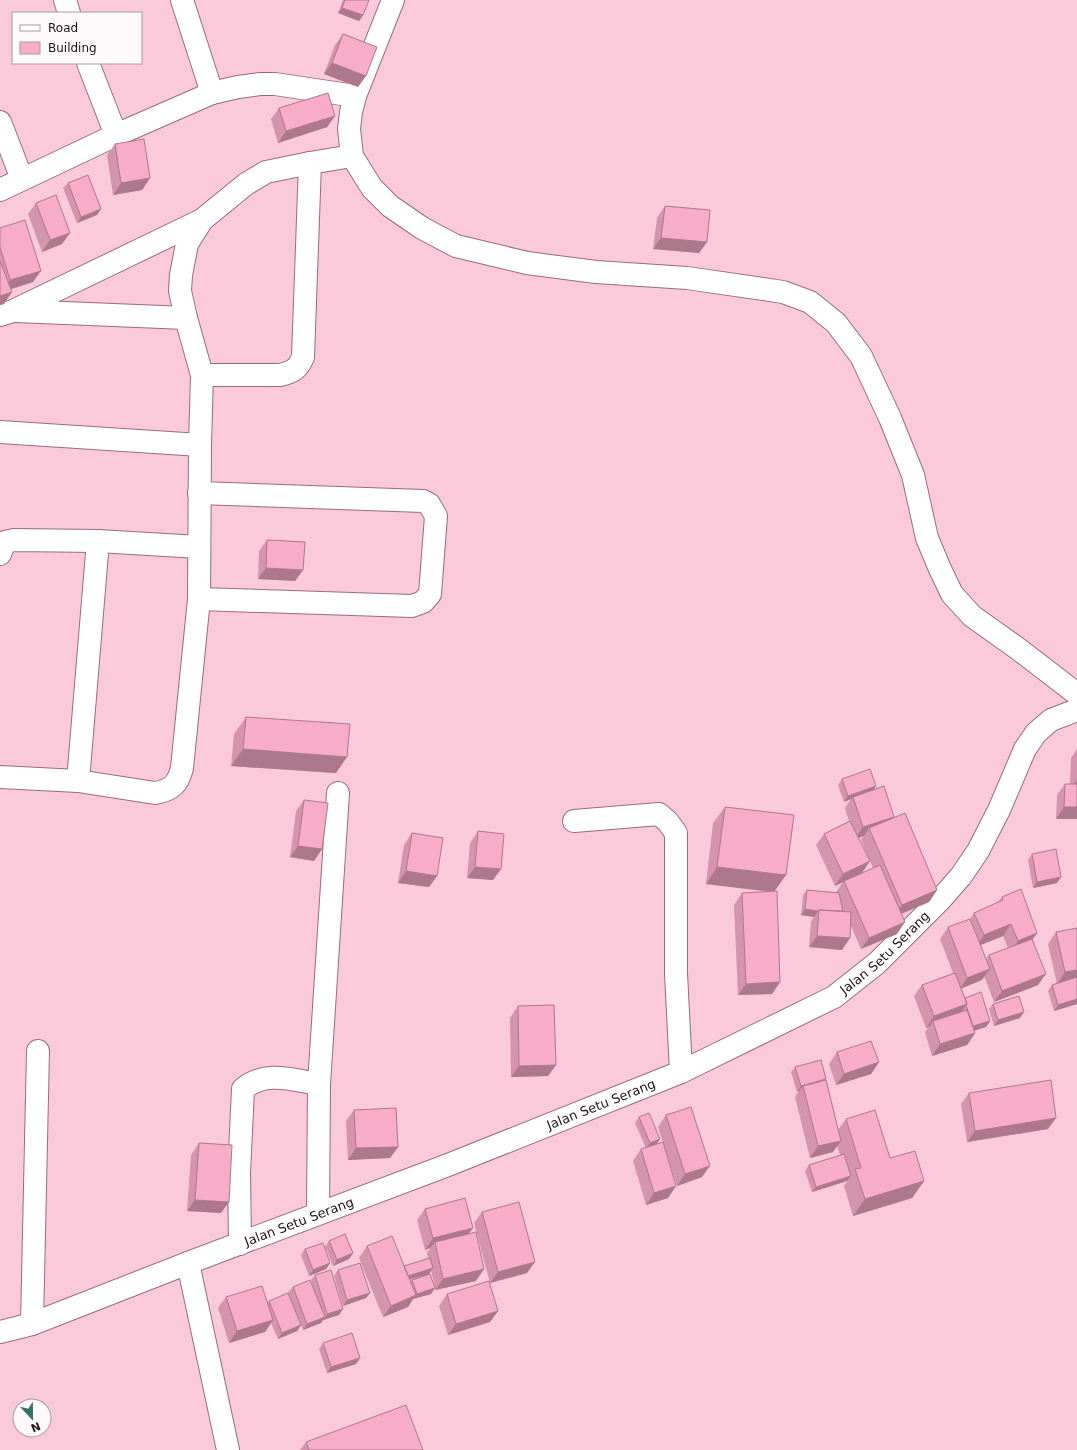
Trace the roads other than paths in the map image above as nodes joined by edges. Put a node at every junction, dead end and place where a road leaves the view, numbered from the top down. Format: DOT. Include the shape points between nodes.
graph roads {
  1 [pos="65,0"];
  2 [pos="182,0"];
  3 [pos="393,0"];
  4 [pos="70,12"];
  5 [pos="88,64"];
  6 [pos="212,93"];
  7 [pos="355,96"];
  8 [pos="0,122"];
  9 [pos="116,135"];
  10 [pos="352,156"];
  11 [pos="310,163"];
  12 [pos="22,179"];
  13 [pos="0,190"];
  14 [pos="202,220"];
  15 [pos="7,313"];
  16 [pos="186,318"];
  17 [pos="202,375"];
  18 [pos="0,432"];
  19 [pos="200,445"];
  20 [pos="199,493"];
  21 [pos="98,542"];
  22 [pos="199,547"];
  23 [pos="0,554"];
  24 [pos="199,599"];
  25 [pos="1077,694"];
  26 [pos="1077,710"];
  27 [pos="0,777"];
  28 [pos="78,781"];
  29 [pos="338,793"];
  30 [pos="574,821"];
  31 [pos="38,1051"];
  32 [pos="681,1072"];
  33 [pos="319,1084"];
  34 [pos="318,1214"];
  35 [pos="240,1244"];
  36 [pos="188,1263"];
  37 [pos="32,1324"];
  38 [pos="0,1332"];
  39 [pos="228,1450"];
  1 -- 4 [label="street"];
  2 -- 6 [label="street"];
  3 -- 7 [label="street"];
  5 -- 9 [label="street"];
  6 -- 7 [label="street" via="238,87 276,84"];
  6 -- 9 [label="street"];
  7 -- 10 [label="street" via="350,112 349,129"];
  8 -- 12 [label="street"];
  9 -- 12 [label="street"];
  10 -- 11 [label="street"];
  10 -- 25 [label="street" via="372,188 390,206 422,228 456,246 527,263 596,272 687,278 783,292 810,302 836,323 861,356 914,475 927,538 952,594 972,616"];
  11 -- 14 [label="street" via="266,172 246,184"];
  11 -- 17 [label="street" via="303,357 298,367 280,375"];
  12 -- 13 [label="street"];
  14 -- 15 [label="street"];
  14 -- 16 [label="street" via="187,244 180,275 180,291"];
  15 -- 16 [label="street"];
  16 -- 17 [label="street"];
  17 -- 19 [label="street"];
  18 -- 19 [label="street"];
  19 -- 20 [label="street"];
  20 -- 22 [label="street"];
  20 -- 24 [label="street" via="423,501 429,504 436,516 430,594 423,602 412,606"];
  21 -- 22 [label="street"];
  21 -- 23 [label="street" via="14,540 5,542"];
  21 -- 28 [label="street"];
  22 -- 24 [label="street"];
  24 -- 28 [label="street" via="179,780 173,786 155,793"];
  26 -- 32 [label="street, Jalan Setu Serang" via="1051,720 1036,733 1025,749 999,810 962,876 878,963 834,997"];
  27 -- 28 [label="street"];
  29 -- 33 [label="street"];
  30 -- 32 [label="street" via="659,814 676,833 676,973"];
  31 -- 37 [label="street"];
  32 -- 34 [label="street, Jalan Setu Serang"];
  33 -- 34 [label="street"];
  33 -- 35 [label="street" via="267,1078 252,1082 243,1089 239,1173"];
  34 -- 35 [label="street, Jalan Setu Serang"];
  35 -- 36 [label="street, Jalan Setu Serang"];
  36 -- 37 [label="street, Jalan Setu Serang"];
  36 -- 39 [label="street"];
  37 -- 38 [label="street, Jalan Setu Serang"];
}
